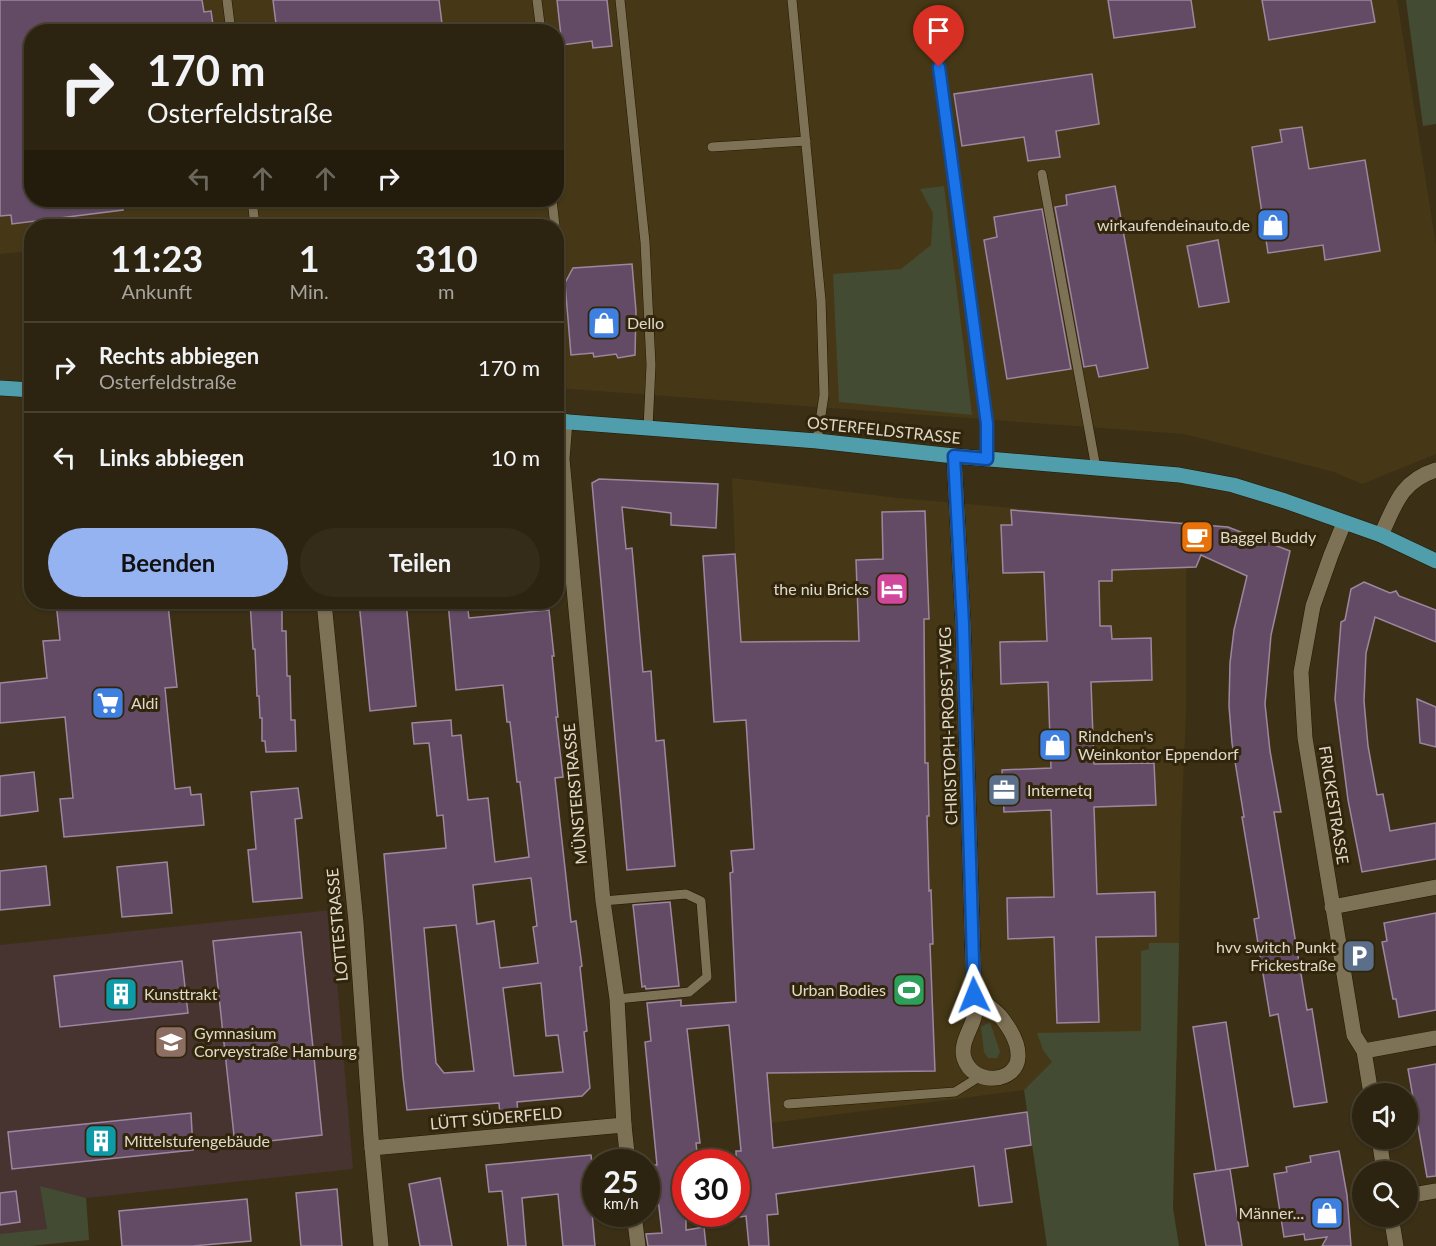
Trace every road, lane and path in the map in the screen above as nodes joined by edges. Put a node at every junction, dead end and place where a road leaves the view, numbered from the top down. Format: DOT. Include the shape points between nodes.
graph roads {
  1 [pos="227,0"];
  2 [pos="537,0"];
  3 [pos="620,0"];
  4 [pos="792,0"];
  5 [pos="230,24"];
  6 [pos="540,24"];
  7 [pos="939,67"];
  8 [pos="806,141"];
  9 [pos="712,147"];
  10 [pos="1042,174"];
  11 [pos="0,388"];
  12 [pos="24,390"];
  13 [pos="564,421"];
  14 [pos="648,428"];
  15 [pos="818,441"];
  16 [pos="954,456"];
  17 [pos="987,459"];
  18 [pos="1096,468"];
  19 [pos="1436,470"];
  20 [pos="564,481"];
  21 [pos="1344,523"];
  22 [pos="1381,535"];
  23 [pos="1436,561"];
  24 [pos="325,609"];
  25 [pos="1436,887"];
  26 [pos="603,901"];
  27 [pos="1332,907"];
  28 [pos="974,995"];
  29 [pos="617,999"];
  30 [pos="1436,1038"];
  31 [pos="1364,1051"];
  32 [pos="979,1077"];
  33 [pos="1369,1083"];
  34 [pos="788,1104"];
  35 [pos="624,1125"];
  36 [pos="372,1148"];
  37 [pos="627,1149"];
  38 [pos="1436,1191"];
  39 [pos="1418,1194"];
  40 [pos="636,1227"];
  41 [pos="1393,1227"];
  42 [pos="381,1246"];
  43 [pos="638,1246"];
  44 [pos="1396,1246"];
  1 -- 5 [label="lane"];
  2 -- 6 [label="lane"];
  3 -- 14 [label="lane" via="645,242 651,364"];
  4 -- 8 [label="lane"];
  7 -- 17 [label="lane" via="987,424"];
  8 -- 9 [label="lane"];
  8 -- 15 [label="lane" via="821,300 824,395"];
  10 -- 18 [label="lane"];
  11 -- 12 [label="main road"];
  13 -- 14 [label="main road, OSTERFELDSTRASSE"];
  14 -- 15 [label="main road, OSTERFELDSTRASSE"];
  15 -- 16 [label="main road, OSTERFELDSTRASSE"];
  16 -- 17 [label="main road, OSTERFELDSTRASSE"];
  16 -- 28 [label="street, CHRISTOPH-PROBST-WEG"];
  17 -- 18 [label="main road, OSTERFELDSTRASSE"];
  18 -- 21 [label="main road, OSTERFELDSTRASSE" via="1179,475 1233,485"];
  19 -- 22 [label="street" via="1409,484"];
  20 -- 26 [label="street, MÜNSTERSTRASSE"];
  21 -- 22 [label="main road, OSTERFELDSTRASSE"];
  21 -- 27 [label="street, FRICKESTRASSE" via="1313,606 1301,672 1305,738"];
  22 -- 23 [label="main road, OSTERFELDSTRASSE"];
  24 -- 36 [label="street, LOTTESTRASSE" via="356,922"];
  25 -- 27 [label="street"];
  26 -- 29 [label="street, MÜNSTERSTRASSE"];
  26 -- 29 [label="lane" via="686,894 701,901 707,977 688,992"];
  27 -- 31 [label="street, FRICKESTRASSE" via="1354,1035"];
  28 -- 32 [label="street, CHRISTOPH-PROBST-WEG" via="975,1016 963,1056"];
  28 -- 32 [label="street" via="998,1014 1013,1035 1019,1060 1006,1075 994,1079"];
  29 -- 35 [label="street, MÜNSTERSTRASSE"];
  30 -- 31 [label="street"];
  31 -- 33 [label="street, FRICKESTRASSE"];
  32 -- 34 [label="lane" via="955,1092"];
  35 -- 36 [label="street, LÜTT SÜDERFELD"];
  35 -- 37 [label="street, MÜNSTERSTRASSE"];
  36 -- 42 [label="street, LOTTESTRASSE"];
  38 -- 39 [label="street"];
  40 -- 43 [label="street"];
  41 -- 44 [label="street"];
}
